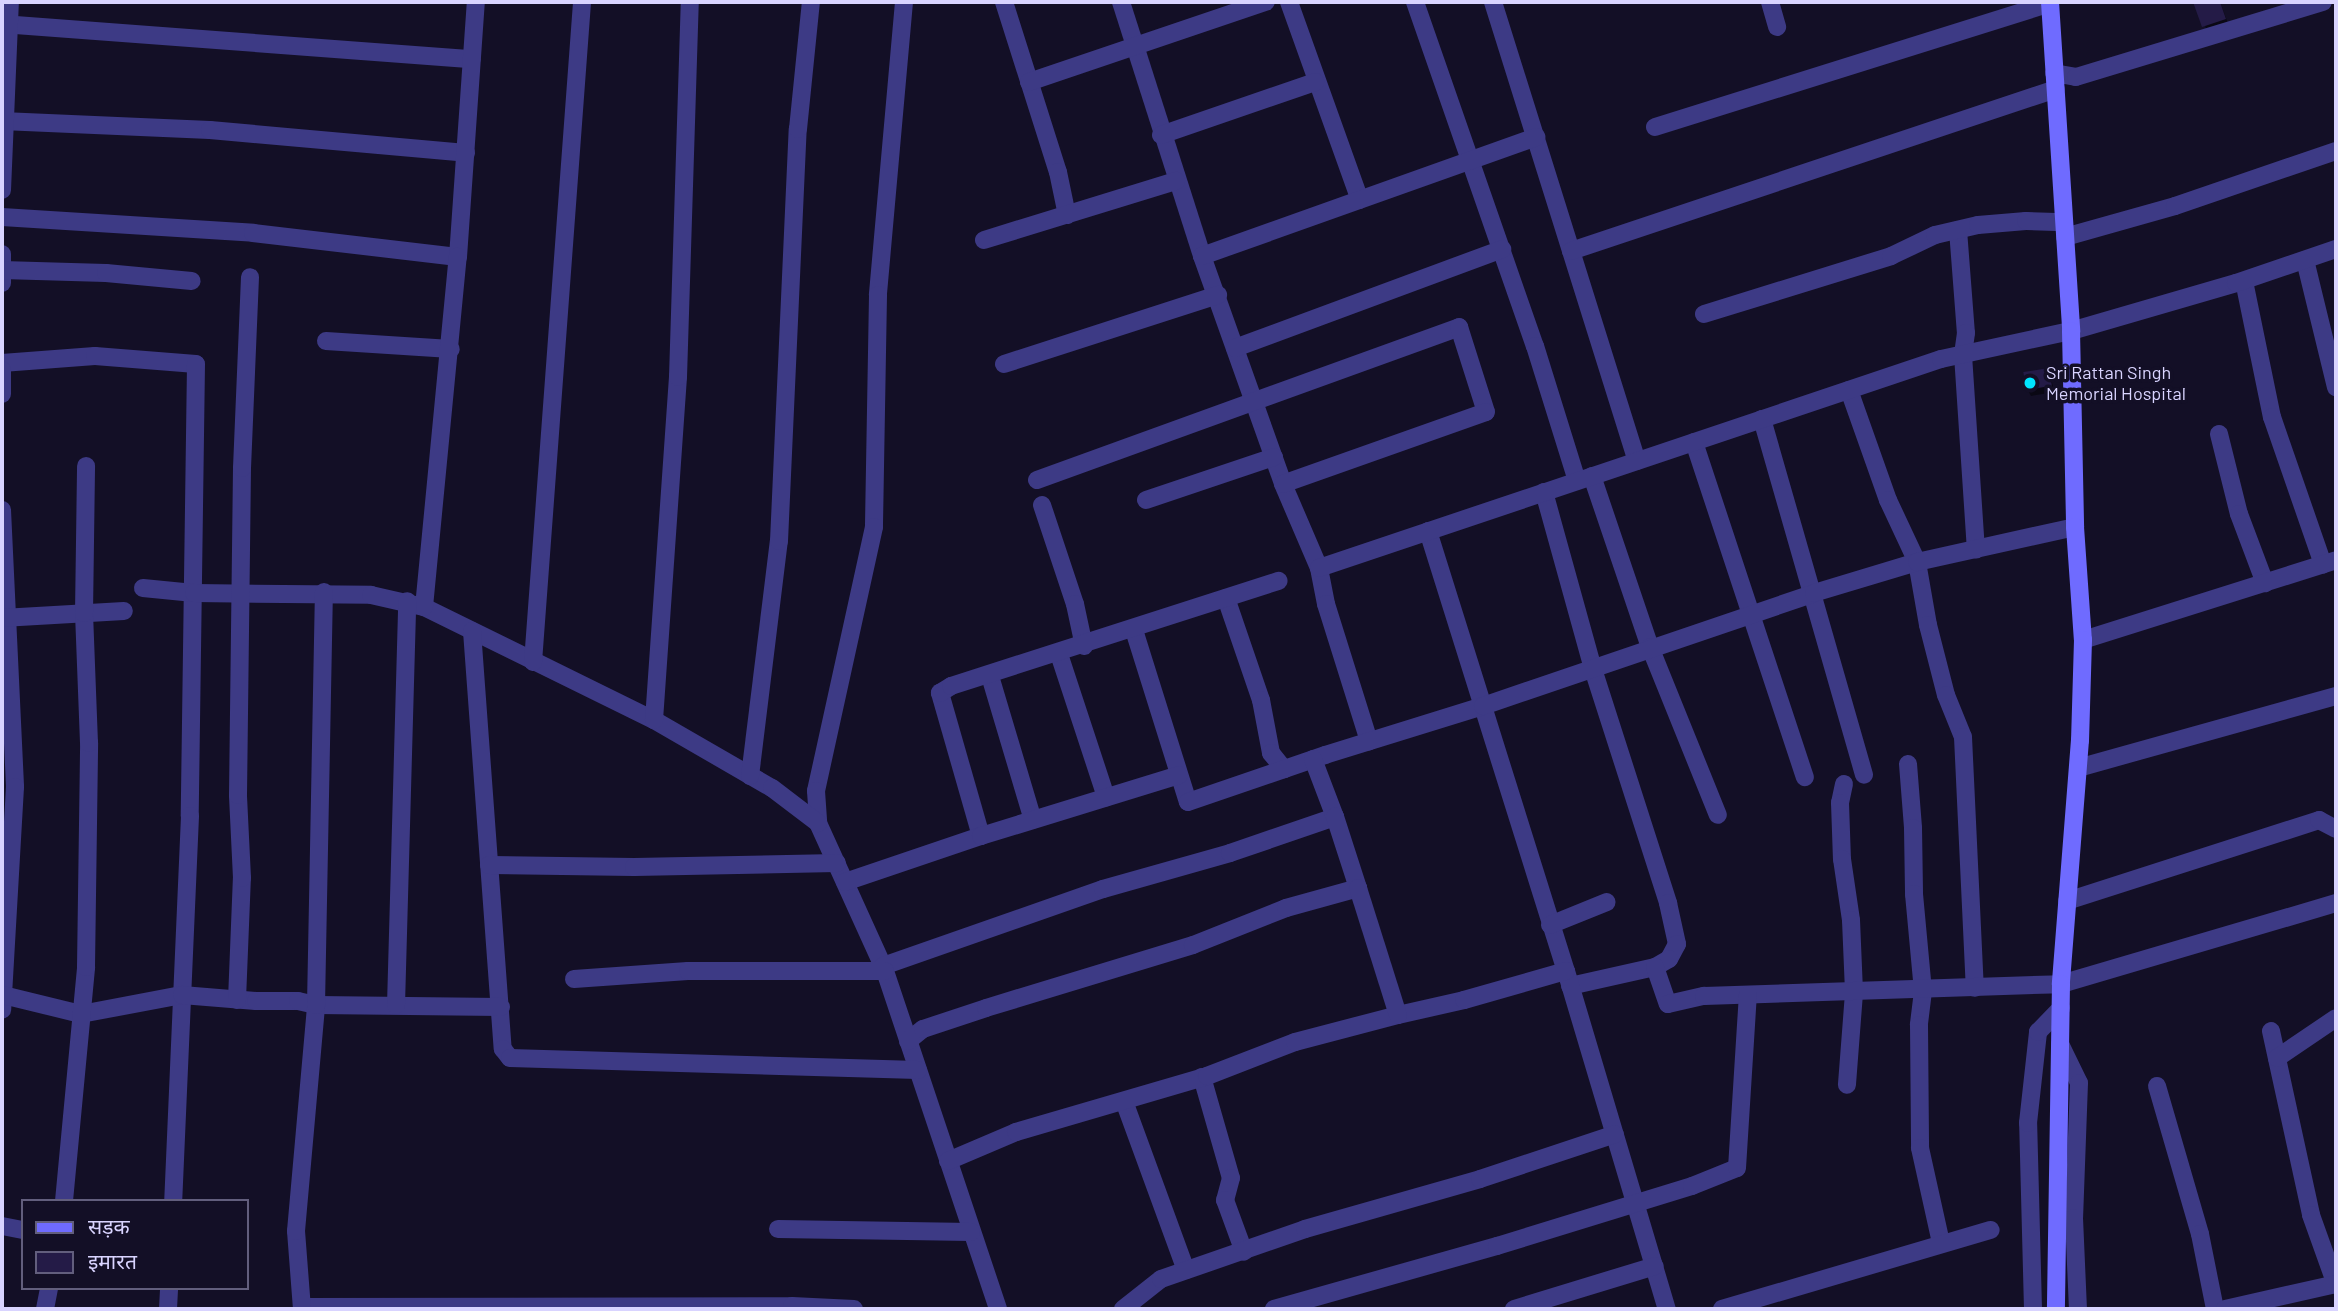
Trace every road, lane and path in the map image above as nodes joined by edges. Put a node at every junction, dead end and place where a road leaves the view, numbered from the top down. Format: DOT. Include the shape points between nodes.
graph roads {
  1 [pos="10,2"];
  2 [pos="476,2"];
  3 [pos="582,2"];
  4 [pos="690,2"];
  5 [pos="811,2"];
  6 [pos="904,2"];
  7 [pos="1004,2"];
  8 [pos="1121,2"];
  9 [pos="1266,2"];
  10 [pos="1289,2"];
  11 [pos="1415,2"];
  12 [pos="1493,2"];
  13 [pos="1770,2"];
  14 [pos="2050,2"];
  15 [pos="2323,2"];
  16 [pos="6,24"];
  17 [pos="1777,27"];
  18 [pos="1134,45"];
  19 [pos="472,59"];
  20 [pos="2055,81"];
  21 [pos="1029,82"];
  22 [pos="1315,82"];
  23 [pos="3,121"];
  24 [pos="1655,127"];
  25 [pos="1161,135"];
  26 [pos="1535,137"];
  27 [pos="2336,151"];
  28 [pos="466,153"];
  29 [pos="1472,160"];
  30 [pos="1176,181"];
  31 [pos="2,190"];
  32 [pos="1360,200"];
  33 [pos="1068,215"];
  34 [pos="2,217"];
  35 [pos="1958,230"];
  36 [pos="2064,230"];
  37 [pos="984,240"];
  38 [pos="1502,249"];
  39 [pos="2336,250"];
  40 [pos="1571,251"];
  41 [pos="2,254"];
  42 [pos="1202,256"];
  43 [pos="458,257"];
  44 [pos="2305,260"];
  45 [pos="2,270"];
  46 [pos="250,277"];
  47 [pos="192,281"];
  48 [pos="2244,281"];
  49 [pos="2,283"];
  50 [pos="1218,295"];
  51 [pos="1704,314"];
  52 [pos="2071,331"];
  53 [pos="326,341"];
  54 [pos="1235,348"];
  55 [pos="451,349"];
  56 [pos="1963,355"];
  57 [pos="2,363"];
  58 [pos="1004,364"];
  59 [pos="2,370"];
  60 [pos="2336,387"];
  61 [pos="1849,390"];
  62 [pos="2,394"];
  63 [pos="1252,400"];
  64 [pos="1762,419"];
  65 [pos="2219,434"];
  66 [pos="1694,442"];
  67 [pos="1274,457"];
  68 [pos="1637,461"];
  69 [pos="86,466"];
  70 [pos="1584,479"];
  71 [pos="1037,480"];
  72 [pos="1283,484"];
  73 [pos="1544,492"];
  74 [pos="1146,499"];
  75 [pos="1042,505"];
  76 [pos="2,510"];
  77 [pos="2075,527"];
  78 [pos="1428,531"];
  79 [pos="1976,550"];
  80 [pos="1917,562"];
  81 [pos="2330,562"];
  82 [pos="1319,568"];
  83 [pos="1279,581"];
  84 [pos="2264,583"];
  85 [pos="143,588"];
  86 [pos="324,592"];
  87 [pos="194,593"];
  88 [pos="242,593"];
  89 [pos="1814,593"];
  90 [pos="1226,598"];
  91 [pos="415,604"];
  92 [pos="124,611"];
  93 [pos="84,613"];
  94 [pos="1750,614"];
  95 [pos="3,618"];
  96 [pos="1134,630"];
  97 [pos="472,631"];
  98 [pos="2082,640"];
  99 [pos="1084,646"];
  100 [pos="1650,647"];
  101 [pos="1059,654"];
  102 [pos="533,662"];
  103 [pos="1592,669"];
  104 [pos="990,676"];
  105 [pos="2336,696"];
  106 [pos="1483,706"];
  107 [pos="654,720"];
  108 [pos="1369,741"];
  109 [pos="1313,759"];
  110 [pos="1908,764"];
  111 [pos="2078,768"];
  112 [pos="1283,769"];
  113 [pos="1179,775"];
  114 [pos="1864,775"];
  115 [pos="750,776"];
  116 [pos="1805,778"];
  117 [pos="1844,784"];
  118 [pos="1106,797"];
  119 [pos="1718,815"];
  120 [pos="1335,817"];
  121 [pos="1033,820"];
  122 [pos="818,823"];
  123 [pos="2336,829"];
  124 [pos="981,836"];
  125 [pos="837,863"];
  126 [pos="489,865"];
  127 [pos="845,882"];
  128 [pos="1359,888"];
  129 [pos="2067,901"];
  130 [pos="1607,902"];
  131 [pos="2336,902"];
  132 [pos="1550,925"];
  133 [pos="1655,967"];
  134 [pos="884,968"];
  135 [pos="1568,978"];
  136 [pos="574,979"];
  137 [pos="2061,984"];
  138 [pos="1975,988"];
  139 [pos="1923,991"];
  140 [pos="1854,993"];
  141 [pos="182,995"];
  142 [pos="1748,995"];
  143 [pos="237,1000"];
  144 [pos="2,1003"];
  145 [pos="316,1005"];
  146 [pos="396,1005"];
  147 [pos="501,1007"];
  148 [pos="2061,1008"];
  149 [pos="81,1014"];
  150 [pos="1398,1015"];
  151 [pos="2336,1018"];
  152 [pos="2271,1031"];
  153 [pos="908,1041"];
  154 [pos="2060,1044"];
  155 [pos="2277,1058"];
  156 [pos="918,1070"];
  157 [pos="1202,1077"];
  158 [pos="1847,1086"];
  159 [pos="2157,1086"];
  160 [pos="1124,1101"];
  161 [pos="1615,1135"];
  162 [pos="948,1161"];
  163 [pos="64,1199"];
  164 [pos="173,1199"];
  165 [pos="1636,1203"];
  166 [pos="2,1226"];
  167 [pos="778,1229"];
  168 [pos="21,1230"];
  169 [pos="1991,1230"];
  170 [pos="971,1232"];
  171 [pos="1941,1243"];
  172 [pos="1244,1252"];
  173 [pos="1655,1266"];
  174 [pos="1186,1270"];
  175 [pos="2336,1285"];
  176 [pos="49,1290"];
  177 [pos="169,1290"];
  178 [pos="302,1308"];
  179 [pos="549,1308"];
  180 [pos="792,1308"];
  181 [pos="46,1309"];
  182 [pos="168,1309"];
  183 [pos="854,1309"];
  184 [pos="998,1309"];
  185 [pos="1123,1309"];
  186 [pos="1275,1309"];
  187 [pos="1514,1309"];
  188 [pos="1667,1309"];
  189 [pos="1722,1309"];
  190 [pos="2033,1309"];
  191 [pos="2056,1309"];
  192 [pos="2078,1309"];
  193 [pos="2216,1309"];
  194 [pos="2225,1309"];
  1 -- 16 [label="street"];
  2 -- 19 [label="street"];
  3 -- 102 [label="street"];
  4 -- 107 [label="street" via="678,377"];
  5 -- 115 [label="street" via="797,142 779,541"];
  6 -- 122 [label="street" via="878,295 874,527 816,791"];
  7 -- 21 [label="street"];
  8 -- 18 [label="street"];
  9 -- 18 [label="street"];
  10 -- 22 [label="street"];
  11 -- 29 [label="street"];
  12 -- 26 [label="street"];
  13 -- 17 [label="street"];
  14 -- 20 [label="main road"];
  14 -- 24 [label="street"];
  15 -- 20 [label="street"];
  16 -- 19 [label="street"];
  16 -- 23 [label="street"];
  18 -- 21 [label="street"];
  18 -- 25 [label="street"];
  19 -- 28 [label="street"];
  20 -- 36 [label="main road"];
  20 -- 40 [label="street"];
  21 -- 33 [label="street"];
  22 -- 25 [label="street"];
  22 -- 32 [label="street"];
  23 -- 28 [label="street" via="210,130"];
  23 -- 31 [label="street"];
  25 -- 30 [label="street"];
  26 -- 29 [label="street"];
  26 -- 40 [label="street"];
  27 -- 36 [label="street" via="2175,206"];
  28 -- 43 [label="street"];
  29 -- 32 [label="street"];
  29 -- 38 [label="street"];
  30 -- 33 [label="street"];
  30 -- 42 [label="street"];
  32 -- 42 [label="street"];
  33 -- 37 [label="street"];
  34 -- 43 [label="street" via="253,233"];
  35 -- 36 [label="street" via="2026,221"];
  35 -- 51 [label="street" via="1935,235 1891,256"];
  35 -- 56 [label="street" via="1966,333"];
  36 -- 52 [label="main road"];
  38 -- 54 [label="street"];
  38 -- 70 [label="street"];
  39 -- 44 [label="street"];
  40 -- 68 [label="street"];
  41 -- 45 [label="street"];
  42 -- 50 [label="street"];
  43 -- 55 [label="street"];
  44 -- 48 [label="street"];
  44 -- 60 [label="street"];
  45 -- 47 [label="street" via="106,272"];
  45 -- 49 [label="street"];
  46 -- 88 [label="street"];
  48 -- 52 [label="street"];
  48 -- 81 [label="street" via="2272,418"];
  50 -- 54 [label="street"];
  50 -- 58 [label="street"];
  52 -- 56 [label="street"];
  52 -- 77 [label="main road"];
  53 -- 55 [label="street"];
  54 -- 63 [label="street"];
  55 -- 91 [label="street"];
  56 -- 61 [label="street"];
  56 -- 79 [label="street"];
  57 -- 87 [label="street" via="95,356 196,364"];
  59 -- 62 [label="street"];
  61 -- 64 [label="street"];
  61 -- 80 [label="street" via="1888,500"];
  63 -- 67 [label="street"];
  63 -- 71 [label="street"];
  63 -- 72 [label="street" via="1459,327 1486,412"];
  64 -- 66 [label="street"];
  64 -- 89 [label="street"];
  65 -- 84 [label="street" via="2239,514"];
  66 -- 68 [label="street"];
  66 -- 94 [label="street"];
  67 -- 72 [label="street"];
  67 -- 74 [label="street"];
  68 -- 70 [label="street"];
  69 -- 93 [label="street"];
  70 -- 73 [label="street"];
  70 -- 100 [label="street"];
  72 -- 82 [label="street"];
  73 -- 78 [label="street"];
  73 -- 103 [label="street"];
  75 -- 99 [label="street"];
  76 -- 95 [label="street"];
  77 -- 79 [label="street"];
  77 -- 98 [label="main road"];
  78 -- 82 [label="street"];
  78 -- 106 [label="street"];
  79 -- 80 [label="street"];
  80 -- 89 [label="street"];
  80 -- 138 [label="street" via="1943,683 1963,737"];
  81 -- 84 [label="street"];
  82 -- 108 [label="street"];
  83 -- 90 [label="street"];
  84 -- 98 [label="street"];
  85 -- 87 [label="street"];
  86 -- 88 [label="street"];
  86 -- 91 [label="street"];
  86 -- 145 [label="street"];
  87 -- 88 [label="street"];
  87 -- 141 [label="street"];
  88 -- 143 [label="street" via="238,795 242,878"];
  89 -- 94 [label="street"];
  89 -- 114 [label="street"];
  90 -- 96 [label="street"];
  90 -- 112 [label="street" via="1261,700 1271,753"];
  91 -- 97 [label="street"];
  91 -- 146 [label="street"];
  92 -- 93 [label="street"];
  93 -- 95 [label="street"];
  93 -- 149 [label="street" via="89,798"];
  94 -- 100 [label="street"];
  94 -- 116 [label="street"];
  95 -- 144 [label="street" via="15,787"];
  96 -- 99 [label="street"];
  96 -- 113 [label="street"];
  97 -- 102 [label="street"];
  97 -- 126 [label="street"];
  98 -- 111 [label="main road"];
  99 -- 101 [label="street"];
  100 -- 103 [label="street"];
  100 -- 119 [label="street"];
  101 -- 104 [label="street"];
  101 -- 118 [label="street"];
  102 -- 107 [label="street"];
  103 -- 106 [label="street"];
  103 -- 133 [label="street" via="1668,903 1677,944 1669,959"];
  104 -- 121 [label="street"];
  104 -- 124 [label="street" via="940,693"];
  105 -- 111 [label="street"];
  106 -- 108 [label="street"];
  106 -- 132 [label="street"];
  107 -- 115 [label="street"];
  108 -- 109 [label="street"];
  109 -- 112 [label="street"];
  109 -- 120 [label="street"];
  110 -- 139 [label="street"];
  111 -- 129 [label="main road"];
  112 -- 113 [label="street" via="1188,802"];
  113 -- 118 [label="street"];
  115 -- 122 [label="street"];
  117 -- 140 [label="street" via="1842,859 1851,920"];
  118 -- 121 [label="street"];
  120 -- 128 [label="street"];
  120 -- 134 [label="street" via="1103,889"];
  121 -- 124 [label="street"];
  122 -- 125 [label="street"];
  123 -- 129 [label="street" via="2319,820"];
  124 -- 127 [label="street"];
  125 -- 126 [label="street"];
  125 -- 127 [label="street"];
  126 -- 147 [label="street"];
  127 -- 134 [label="street"];
  128 -- 150 [label="street"];
  128 -- 153 [label="street" via="973,1012 923,1029"];
  129 -- 137 [label="main road"];
  130 -- 132 [label="street"];
  131 -- 137 [label="street"];
  132 -- 135 [label="street"];
  133 -- 135 [label="street"];
  133 -- 142 [label="street" via="1668,1004 1703,996"];
  134 -- 136 [label="street" via="688,971"];
  134 -- 153 [label="street"];
  135 -- 150 [label="street"];
  135 -- 161 [label="street"];
  137 -- 138 [label="street"];
  137 -- 148 [label="main road"];
  138 -- 139 [label="street"];
  139 -- 140 [label="street"];
  139 -- 171 [label="street" via="1920,1148"];
  140 -- 142 [label="street"];
  140 -- 158 [label="street"];
  141 -- 143 [label="street"];
  141 -- 149 [label="street"];
  141 -- 164 [label="street"];
  142 -- 165 [label="street" via="1737,1168"];
  143 -- 145 [label="street"];
  144 -- 149 [label="street"];
  145 -- 146 [label="street"];
  145 -- 178 [label="street" via="296,1231"];
  146 -- 147 [label="street"];
  147 -- 156 [label="street" via="503,1049 510,1058"];
  148 -- 154 [label="main road"];
  148 -- 190 [label="street" via="2038,1032 2028,1123"];
  149 -- 163 [label="street"];
  150 -- 157 [label="street" via="1295,1042"];
  151 -- 155 [label="street"];
  152 -- 155 [label="street"];
  153 -- 156 [label="street"];
  154 -- 191 [label="main road"];
  154 -- 192 [label="street" via="2079,1083 2074,1219"];
  155 -- 175 [label="street" via="2311,1215"];
  156 -- 162 [label="street"];
  157 -- 160 [label="street"];
  157 -- 172 [label="street" via="1231,1178 1225,1200"];
  159 -- 193 [label="street" via="2200,1234"];
  160 -- 162 [label="street" via="1016,1132"];
  160 -- 174 [label="street"];
  161 -- 165 [label="street"];
  161 -- 172 [label="street" via="1480,1180 1305,1229"];
  162 -- 170 [label="street"];
  165 -- 173 [label="street"];
  165 -- 186 [label="street"];
  166 -- 168 [label="street"];
  167 -- 170 [label="street"];
  169 -- 171 [label="street"];
  170 -- 184 [label="street"];
  171 -- 189 [label="street"];
  172 -- 174 [label="street"];
  173 -- 187 [label="street"];
  173 -- 188 [label="street"];
  174 -- 185 [label="street" via="1161,1279"];
  175 -- 194 [label="street"];
  176 -- 181 [label="street"];
  177 -- 182 [label="street"];
  178 -- 179 [label="street"];
  179 -- 180 [label="street"];
  180 -- 183 [label="street"];
}
